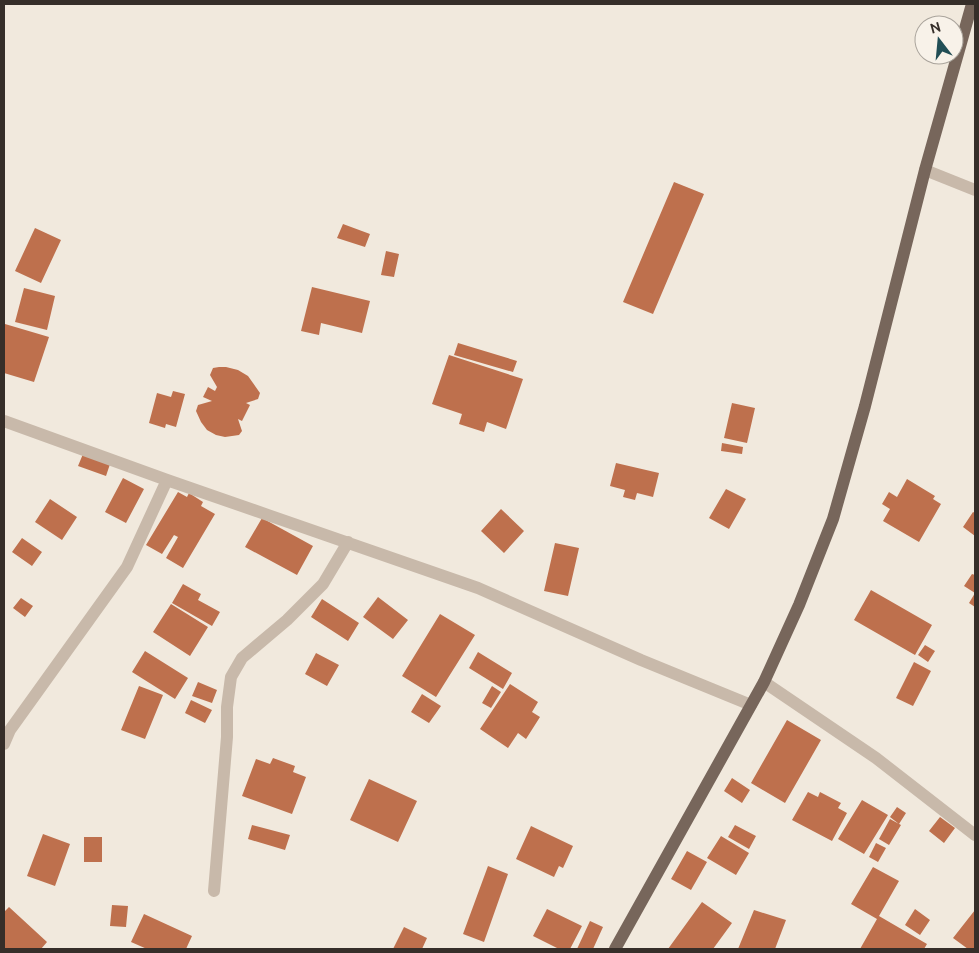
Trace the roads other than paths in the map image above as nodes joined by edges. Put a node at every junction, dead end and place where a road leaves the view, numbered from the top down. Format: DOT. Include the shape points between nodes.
graph roads {
  1 [pos="972,4"];
  2 [pos="925,170"];
  3 [pos="975,190"];
  4 [pos="4,421"];
  5 [pos="167,480"];
  6 [pos="348,542"];
  7 [pos="764,682"];
  8 [pos="751,706"];
  9 [pos="4,744"];
  10 [pos="975,835"];
  11 [pos="214,891"];
  12 [pos="615,949"];
  1 -- 2 [label="main road"];
  2 -- 3 [label="street"];
  2 -- 7 [label="main road" via="833,519"];
  4 -- 5 [label="street"];
  5 -- 6 [label="street"];
  5 -- 9 [label="street" via="128,567 10,730"];
  6 -- 8 [label="street" via="478,588"];
  6 -- 11 [label="street" via="323,584 242,658 231,677"];
  7 -- 8 [label="main road"];
  7 -- 10 [label="street" via="876,758"];
  8 -- 12 [label="main road"];
}
